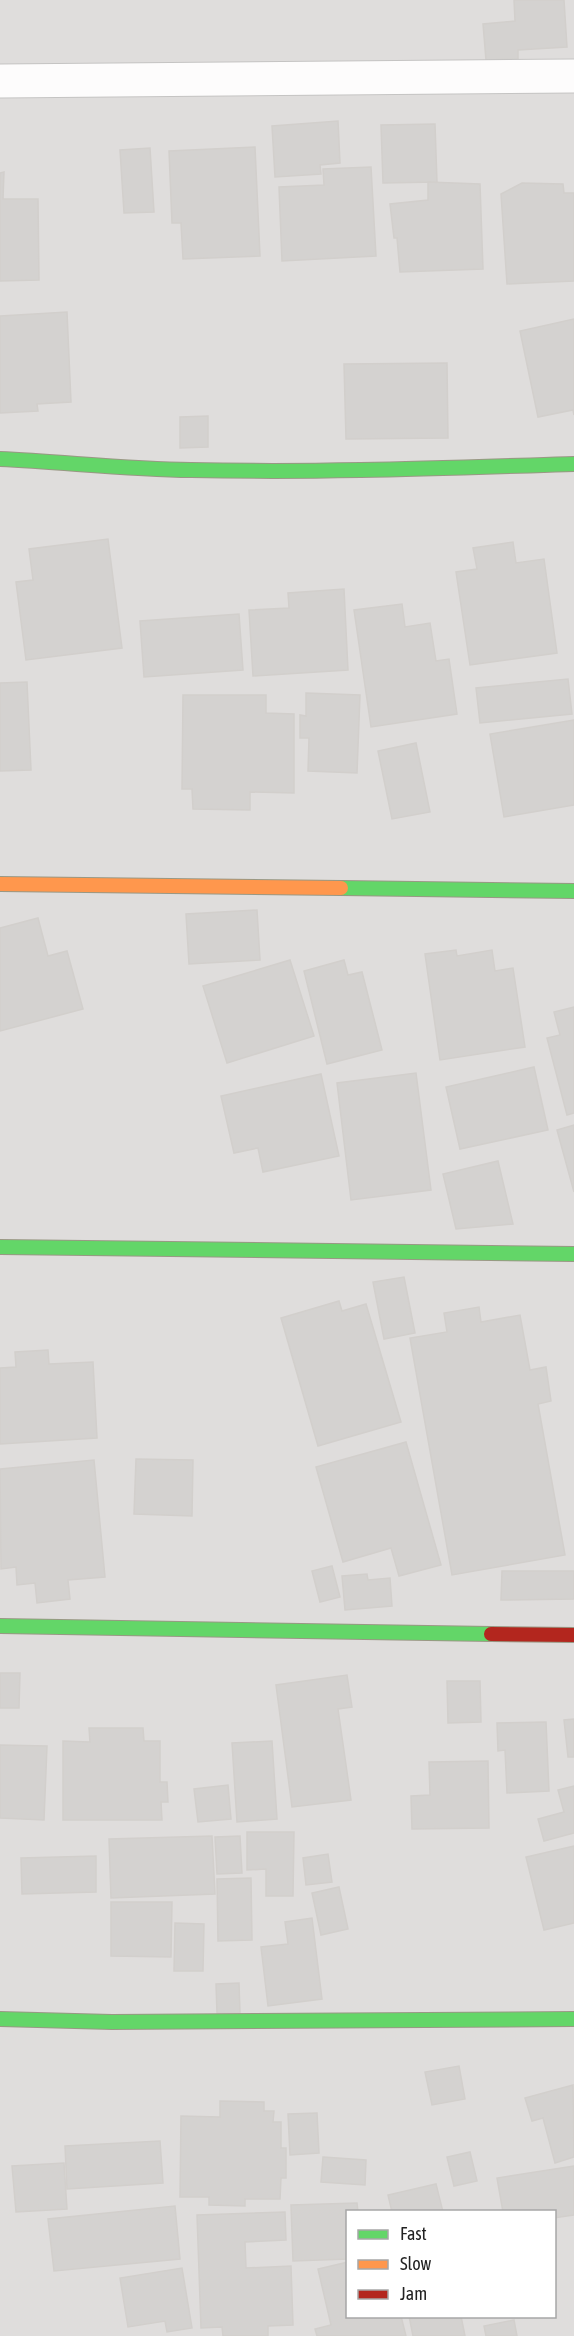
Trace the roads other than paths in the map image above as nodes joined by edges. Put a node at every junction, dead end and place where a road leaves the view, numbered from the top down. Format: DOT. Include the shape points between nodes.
graph roads {
  1 [pos="574,76"];
  2 [pos="0,81"];
  3 [pos="0,459"];
  4 [pos="574,464"];
  5 [pos="0,884"];
  6 [pos="574,891"];
  7 [pos="0,1246"];
  8 [pos="574,1254"];
  9 [pos="0,1626"];
  10 [pos="574,1635"];
  11 [pos="0,2019"];
  12 [pos="574,2019"];
  1 -- 2 [label="street"];
  3 -- 4 [label="street" via="305,472"];
  5 -- 6 [label="street"];
  7 -- 8 [label="street"];
  9 -- 10 [label="street"];
  11 -- 12 [label="street" via="112,2022"];
}
